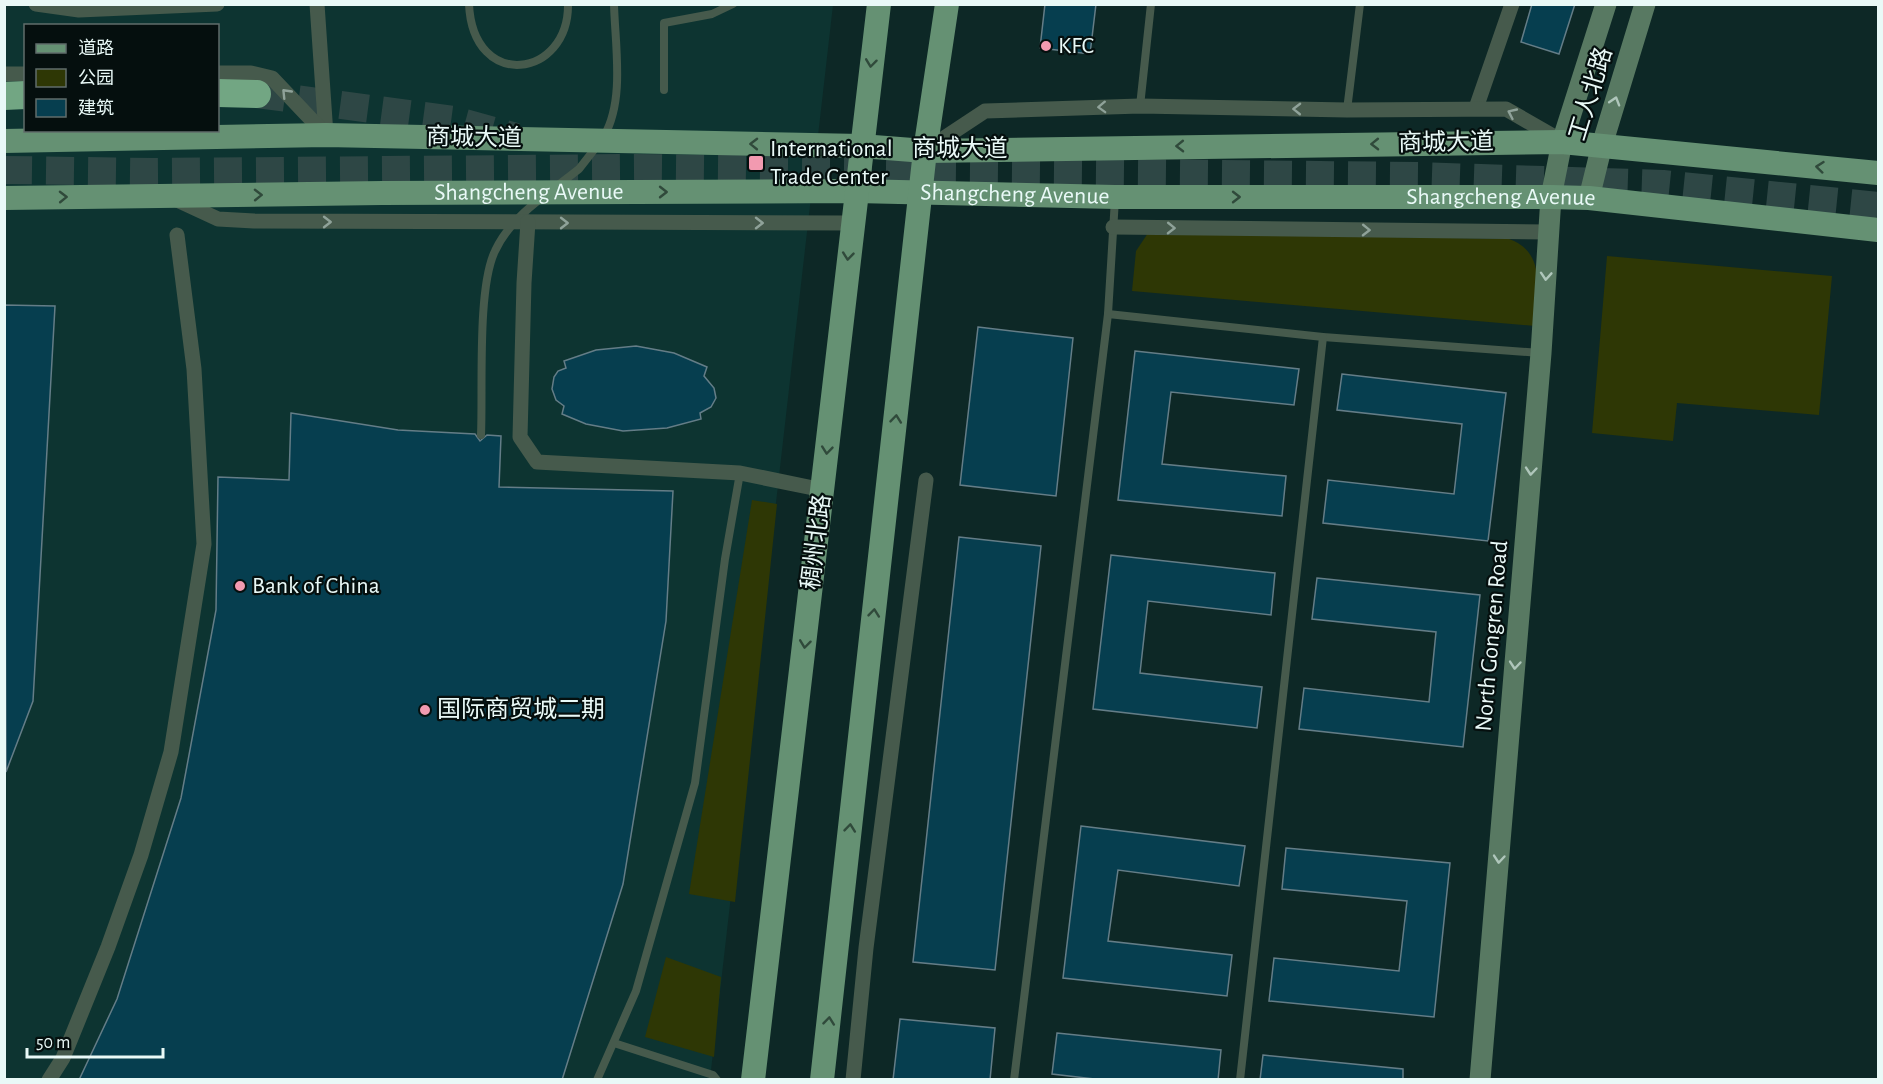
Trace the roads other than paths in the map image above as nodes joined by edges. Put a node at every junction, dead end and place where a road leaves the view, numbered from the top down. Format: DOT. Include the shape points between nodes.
graph roads {
  1 [pos="36,4"];
  2 [pos="217,4"];
  3 [pos="318,4"];
  4 [pos="470,4"];
  5 [pos="568,4"];
  6 [pos="614,4"];
  7 [pos="733,4"];
  8 [pos="879,4"];
  9 [pos="947,4"];
  10 [pos="1151,4"];
  11 [pos="1360,4"];
  12 [pos="1512,4"];
  13 [pos="1606,4"];
  14 [pos="1645,4"];
  15 [pos="219,73"];
  16 [pos="4,74"];
  17 [pos="24,74"];
  18 [pos="664,90"];
  19 [pos="219,93"];
  20 [pos="256,94"];
  21 [pos="24,95"];
  22 [pos="4,96"];
  23 [pos="1140,106"];
  24 [pos="1476,108"];
  25 [pos="1347,110"];
  26 [pos="326,135"];
  27 [pos="4,141"];
  28 [pos="1562,142"];
  29 [pos="1602,145"];
  30 [pos="861,146"];
  31 [pos="925,151"];
  32 [pos="1878,173"];
  33 [pos="856,191"];
  34 [pos="921,194"];
  35 [pos="169,196"];
  36 [pos="1115,197"];
  37 [pos="1551,197"];
  38 [pos="4,198"];
  39 [pos="1589,198"];
  40 [pos="528,222"];
  41 [pos="852,224"];
  42 [pos="1113,227"];
  43 [pos="1878,230"];
  44 [pos="1549,232"];
  45 [pos="177,235"];
  46 [pos="1108,314"];
  47 [pos="1323,337"];
  48 [pos="1541,353"];
  49 [pos="482,435"];
  50 [pos="740,473"];
  51 [pos="926,480"];
  52 [pos="823,490"];
  53 [pos="614,1044"];
  54 [pos="49,1080"];
  55 [pos="597,1080"];
  56 [pos="717,1080"];
  57 [pos="753,1080"];
  58 [pos="822,1080"];
  59 [pos="853,1080"];
  60 [pos="1014,1080"];
  61 [pos="1240,1080"];
  62 [pos="1480,1080"];
  1 -- 2 [label="street" via="79,10"];
  3 -- 26 [label="street"];
  4 -- 5 [label="lane" via="474,38 484,52 511,64 533,61 554,49 568,20"];
  6 -- 49 [label="lane" via="616,89 606,132 579,169 510,226 495,251 486,281"];
  7 -- 18 [label="lane" via="712,14 664,23"];
  8 -- 30 [label="main road, 稠州北路, one-way"];
  9 -- 31 [label="main road"];
  10 -- 23 [label="lane"];
  11 -- 25 [label="lane"];
  12 -- 24 [label="street"];
  13 -- 28 [label="street, 工人北路"];
  29 -- 14 [label="street, 工人北路, one-way"];
  26 -- 15 [label="street, one-way" via="272,78 251,73"];
  16 -- 17 [label="street"];
  19 -- 20 [label="highway"];
  21 -- 22 [label="highway"];
  25 -- 23 [label="street, one-way"];
  23 -- 31 [label="street, one-way" via="985,111"];
  24 -- 25 [label="street"];
  28 -- 24 [label="street, one-way" via="1506,109"];
  26 -- 27 [label="main road, 商城大道"];
  30 -- 26 [label="main road, 商城大道, one-way"];
  28 -- 29 [label="main road, 商城大道"];
  28 -- 31 [label="main road, 商城大道, one-way"];
  28 -- 37 [label="street, 工人北路"];
  32 -- 29 [label="main road, 商城大道, one-way"];
  29 -- 39 [label="street, 工人北路"];
  30 -- 31 [label="main road, 商城大道"];
  30 -- 33 [label="main road, 稠州北路"];
  31 -- 34 [label="main road"];
  33 -- 34 [label="main road, Shangcheng Avenue"];
  35 -- 33 [label="main road, Shangcheng Avenue, one-way"];
  33 -- 41 [label="main road, 稠州北路"];
  34 -- 36 [label="main road, Shangcheng Avenue"];
  58 -- 34 [label="main road, one-way"];
  38 -- 35 [label="main road, Shangcheng Avenue, one-way"];
  35 -- 40 [label="street, one-way" via="218,219 254,222"];
  36 -- 37 [label="main road, Shangcheng Avenue, one-way"];
  36 -- 42 [label="lane"];
  37 -- 39 [label="main road, Shangcheng Avenue"];
  37 -- 44 [label="street, North Gongren Road"];
  39 -- 43 [label="main road, Shangcheng Avenue"];
  40 -- 41 [label="street, one-way"];
  40 -- 50 [label="street" via="520,436 537,462"];
  41 -- 52 [label="main road, 稠州北路, one-way"];
  42 -- 44 [label="street, one-way"];
  42 -- 46 [label="lane"];
  44 -- 48 [label="street, North Gongren Road, one-way"];
  45 -- 54 [label="street" via="194,369 204,544 171,752 141,855 108,946 63,1058"];
  46 -- 47 [label="lane"];
  46 -- 60 [label="lane"];
  47 -- 48 [label="lane"];
  47 -- 61 [label="lane"];
  48 -- 62 [label="street, North Gongren Road, one-way"];
  50 -- 52 [label="street"];
  50 -- 53 [label="lane" via="694,783 636,991"];
  51 -- 59 [label="street" via="866,948"];
  52 -- 57 [label="main road, 稠州北路, one-way"];
  53 -- 55 [label="lane"];
  53 -- 56 [label="lane" via="713,1075"];
}
